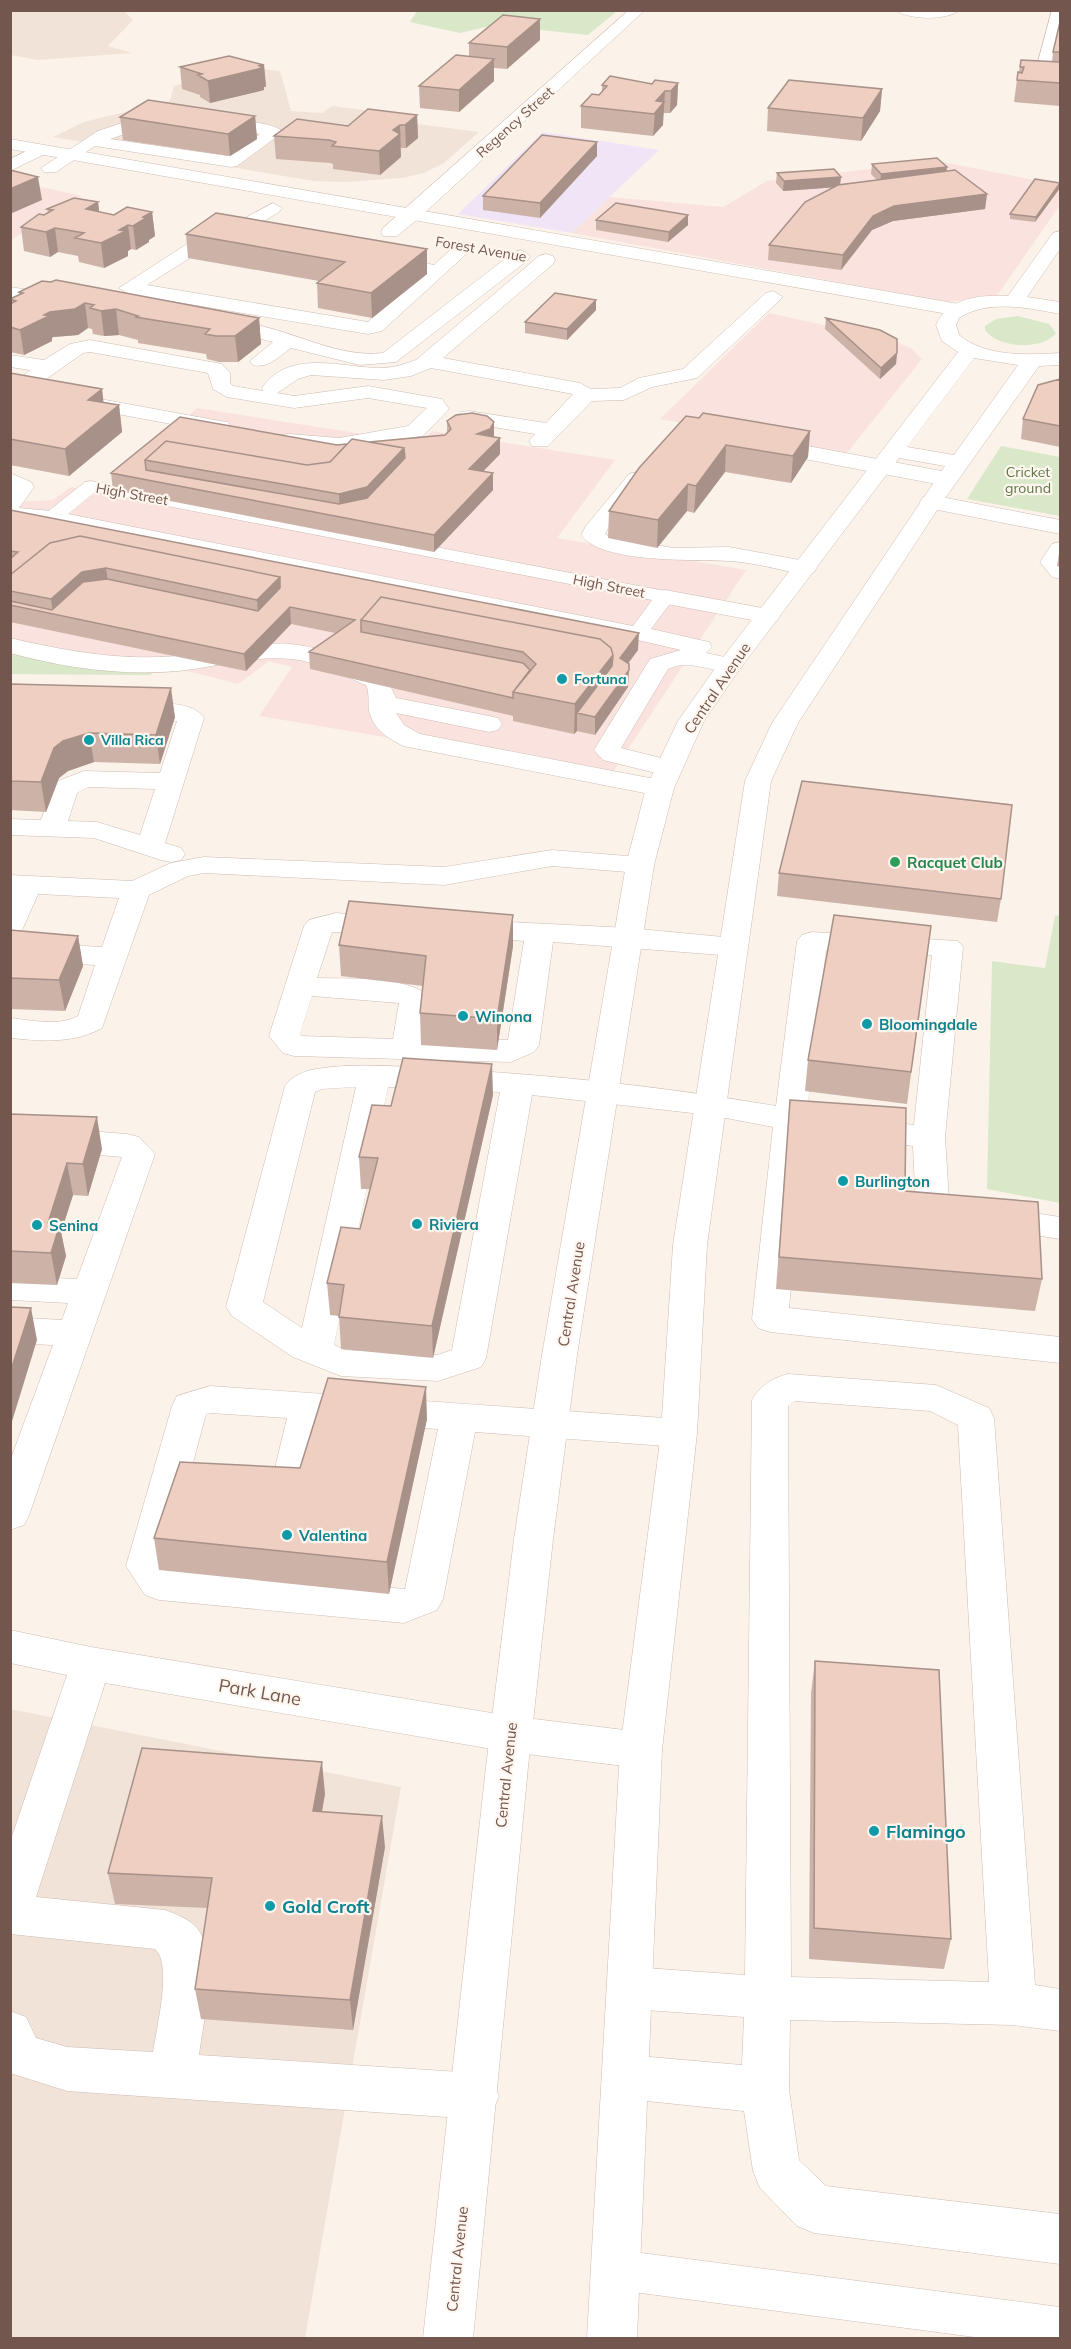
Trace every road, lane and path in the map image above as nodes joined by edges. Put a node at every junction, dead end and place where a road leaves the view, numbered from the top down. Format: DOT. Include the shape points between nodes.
graph roads {
  1 [pos="638,10"];
  2 [pos="903,10"];
  3 [pos="952,10"];
  4 [pos="1060,10"];
  5 [pos="1060,77"];
  6 [pos="93,141"];
  7 [pos="10,144"];
  8 [pos="39,150"];
  9 [pos="71,156"];
  10 [pos="13,163"];
  11 [pos="50,168"];
  12 [pos="216,181"];
  13 [pos="194,194"];
  14 [pos="273,208"];
  15 [pos="308,215"];
  16 [pos="412,215"];
  17 [pos="367,227"];
  18 [pos="232,232"];
  19 [pos="390,232"];
  20 [pos="255,236"];
  21 [pos="412,236"];
  22 [pos="1060,237"];
  23 [pos="444,243"];
  24 [pos="465,247"];
  25 [pos="358,256"];
  26 [pos="521,256"];
  27 [pos="546,260"];
  28 [pos="721,269"];
  29 [pos="159,270"];
  30 [pos="438,271"];
  31 [pos="182,274"];
  32 [pos="699,287"];
  33 [pos="10,293"];
  34 [pos="752,294"];
  35 [pos="306,297"];
  36 [pos="502,297"];
  37 [pos="773,297"];
  38 [pos="796,301"];
  39 [pos="1014,301"];
  40 [pos="117,304"];
  41 [pos="1060,308"];
  42 [pos="959,310"];
  43 [pos="164,313"];
  44 [pos="295,316"];
  45 [pos="10,319"];
  46 [pos="210,322"];
  47 [pos="923,323"];
  48 [pos="958,338"];
  49 [pos="289,340"];
  50 [pos="1046,360"];
  51 [pos="10,361"];
  52 [pos="260,361"];
  53 [pos="426,361"];
  54 [pos="48,367"];
  55 [pos="272,388"];
  56 [pos="586,395"];
  57 [pos="469,417"];
  58 [pos="240,431"];
  59 [pos="274,437"];
  60 [pos="748,442"];
  61 [pos="654,459"];
  62 [pos="888,459"];
  63 [pos="10,480"];
  64 [pos="946,481"];
  65 [pos="10,504"];
  66 [pos="10,514"];
  67 [pos="53,517"];
  68 [pos="1060,527"];
  69 [pos="1060,549"];
  70 [pos="805,568"];
  71 [pos="1060,572"];
  72 [pos="665,597"];
  73 [pos="768,616"];
  74 [pos="638,633"];
  75 [pos="10,645"];
  76 [pos="734,661"];
  77 [pos="382,704"];
  78 [pos="108,711"];
  79 [pos="489,724"];
  80 [pos="664,778"];
  81 [pos="171,781"];
  82 [pos="10,827"];
  83 [pos="52,828"];
  84 [pos="150,847"];
  85 [pos="204,865"];
  86 [pos="640,865"];
  87 [pos="19,885"];
  88 [pos="136,890"];
  89 [pos="10,929"];
  90 [pos="540,932"];
  91 [pos="629,937"];
  92 [pos="734,947"];
  93 [pos="10,951"];
  94 [pos="113,957"];
  95 [pos="300,986"];
  96 [pos="10,1028"];
  97 [pos="407,1049"];
  98 [pos="374,1076"];
  99 [pos="518,1083"];
  100 [pos="605,1091"];
  101 [pos="710,1105"];
  102 [pos="790,1119"];
  103 [pos="10,1136"];
  104 [pos="929,1137"];
  105 [pos="1060,1228"];
  106 [pos="10,1288"];
  107 [pos="90,1292"];
  108 [pos="10,1330"];
  109 [pos="75,1334"];
  110 [pos="1060,1350"];
  111 [pos="315,1352"];
  112 [pos="308,1406"];
  113 [pos="459,1417"];
  114 [pos="549,1424"];
  115 [pos="679,1433"];
  116 [pos="202,1482"];
  117 [pos="10,1515"];
  118 [pos="10,1646"];
  119 [pos="91,1664"];
  120 [pos="510,1734"];
  121 [pos="641,1750"];
  122 [pos="10,1909"];
  123 [pos="10,1914"];
  124 [pos="631,1988"];
  125 [pos="768,1998"];
  126 [pos="1013,2004"];
  127 [pos="1060,2010"];
  128 [pos="10,2032"];
  129 [pos="173,2075"];
  130 [pos="627,2077"];
  131 [pos="765,2090"];
  132 [pos="475,2096"];
  133 [pos="1060,2239"];
  134 [pos="618,2270"];
  135 [pos="1060,2328"];
  136 [pos="448,2338"];
  137 [pos="612,2338"];
  1 -- 16 [label="street, Regency Street"];
  2 -- 3 [label="street" via="942,14"];
  4 -- 5 [label="street" via="1042,73"];
  6 -- 6 [label="street" via="134,124 165,119 233,124 275,132 231,162"];
  6 -- 9 [label="street"];
  7 -- 8 [label="street, Forest Avenue"];
  8 -- 9 [label="street, Forest Avenue"];
  8 -- 10 [label="street"];
  9 -- 11 [label="street"];
  9 -- 12 [label="street, Forest Avenue"];
  10 -- 11 [label="street"];
  11 -- 13 [label="street"];
  12 -- 13 [label="street"];
  12 -- 16 [label="street, Forest Avenue"];
  13 -- 14 [label="street"];
  14 -- 15 [label="street"];
  14 -- 18 [label="street"];
  16 -- 19 [label="street, Regency Street"];
  16 -- 28 [label="street, Forest Avenue"];
  17 -- 19 [label="street"];
  18 -- 20 [label="street"];
  18 -- 29 [label="street" via="214,235"];
  19 -- 21 [label="street"];
  22 -- 39 [label="street"];
  23 -- 24 [label="street, Forest Avenue"];
  24 -- 26 [label="street, Forest Avenue"];
  24 -- 30 [label="street"];
  25 -- 30 [label="street"];
  26 -- 27 [label="street, Forest Avenue"];
  26 -- 49 [label="street" via="389,358 362,359"];
  27 -- 36 [label="street"];
  27 -- 36 [label="street, Forest Avenue" via="567,264 527,295"];
  28 -- 32 [label="street"];
  28 -- 42 [label="street, Forest Avenue"];
  29 -- 31 [label="street"];
  29 -- 44 [label="street" via="129,288"];
  30 -- 44 [label="street" via="375,327"];
  33 -- 45 [label="street" via="35,296 37,302"];
  34 -- 37 [label="street"];
  35 -- 44 [label="street"];
  36 -- 53 [label="street"];
  37 -- 38 [label="street"];
  37 -- 56 [label="street" via="690,374 646,382 624,394"];
  39 -- 41 [label="street"];
  39 -- 42 [label="street" via="983,303"];
  40 -- 43 [label="street"];
  42 -- 48 [label="street, Central Avenue" via="952,315"];
  46 -- 49 [label="street"];
  47 -- 48 [label="street"];
  48 -- 50 [label="street" via="999,358"];
  48 -- 62 [label="street, Central Avenue"];
  49 -- 52 [label="street"];
  50 -- 64 [label="street"];
  51 -- 54 [label="street"];
  53 -- 55 [label="street" via="410,371 390,374 305,368 287,375"];
  53 -- 56 [label="street" via="580,389"];
  54 -- 58 [label="street" via="24,384 25,391"];
  54 -- 59 [label="street" via="77,348 90,346 215,368 220,373 220,385 227,391 294,402 368,392 435,403 438,409 415,431 339,445"];
  56 -- 57 [label="street" via="545,436"];
  60 -- 62 [label="street"];
  61 -- 70 [label="street" via="597,526 593,535 601,542 673,555 729,554"];
  62 -- 64 [label="street"];
  62 -- 70 [label="street, Central Avenue"];
  63 -- 65 [label="street" via="23,487"];
  64 -- 68 [label="street"];
  64 -- 92 [label="street" via="785,723 758,781"];
  66 -- 67 [label="street"];
  67 -- 72 [label="street, High Street" via="90,486"];
  67 -- 74 [label="street"];
  69 -- 71 [label="street" via="1052,562"];
  70 -- 73 [label="street, Central Avenue"];
  72 -- 73 [label="street, High Street"];
  72 -- 74 [label="street, High Street"];
  73 -- 76 [label="street, Central Avenue"];
  74 -- 76 [label="street"];
  75 -- 77 [label="street" via="36,653 123,665 179,663 224,654 273,651 307,654 376,680 383,695"];
  76 -- 80 [label="street, Central Avenue" via="691,721"];
  76 -- 80 [label="street" via="666,658 598,745"];
  77 -- 79 [label="street"];
  77 -- 80 [label="street" via="383,716 395,731 412,740"];
  78 -- 81 [label="street" via="179,713 190,718"];
  80 -- 86 [label="street, Central Avenue"];
  81 -- 83 [label="street" via="84,779 65,788"];
  81 -- 84 [label="street"];
  82 -- 83 [label="street"];
  83 -- 84 [label="street" via="97,830"];
  84 -- 85 [label="street"];
  85 -- 86 [label="street" via="444,876 552,858"];
  85 -- 88 [label="street" via="182,869"];
  86 -- 91 [label="street, Central Avenue"];
  87 -- 88 [label="street"];
  87 -- 89 [label="street"];
  88 -- 94 [label="street"];
  90 -- 91 [label="street"];
  90 -- 95 [label="street" via="336,922 319,926"];
  90 -- 97 [label="street" via="523,1045 511,1053"];
  91 -- 92 [label="street"];
  91 -- 100 [label="street, Central Avenue"];
  92 -- 101 [label="street"];
  93 -- 94 [label="street"];
  94 -- 96 [label="street" via="91,1021 82,1028 64,1032"];
  95 -- 97 [label="street" via="401,992 415,999"];
  95 -- 97 [label="street" via="284,1036 294,1046"];
  98 -- 99 [label="street"];
  98 -- 111 [label="street"];
  98 -- 111 [label="street" via="317,1079 301,1086 244,1307"];
  99 -- 100 [label="street"];
  99 -- 111 [label="street" via="468,1358 438,1368 341,1362"];
  100 -- 101 [label="street"];
  100 -- 114 [label="street, Central Avenue"];
  101 -- 102 [label="street"];
  101 -- 115 [label="street" via="690,1245"];
  102 -- 104 [label="street"];
  102 -- 104 [label="street" via="812,941 948,947"];
  102 -- 110 [label="street" via="770,1319"];
  103 -- 107 [label="street" via="127,1145 139,1154"];
  104 -- 105 [label="street" via="933,1209"];
  106 -- 107 [label="street"];
  107 -- 109 [label="street"];
  108 -- 109 [label="street"];
  109 -- 117 [label="street"];
  112 -- 113 [label="street"];
  112 -- 116 [label="street" via="292,1475 277,1487"];
  112 -- 116 [label="street" via="210,1399 190,1406"];
  113 -- 114 [label="street"];
  113 -- 116 [label="street" via="423,1599 404,1607 159,1584 146,1566"];
  114 -- 115 [label="street"];
  114 -- 120 [label="street, Central Avenue"];
  115 -- 121 [label="street"];
  118 -- 119 [label="street, Park Lane"];
  119 -- 120 [label="street, Park Lane"];
  119 -- 122 [label="street"];
  120 -- 121 [label="street, Park Lane"];
  120 -- 132 [label="street, Central Avenue"];
  121 -- 124 [label="street"];
  123 -- 129 [label="street" via="165,1930 181,1943 187,1973"];
  124 -- 125 [label="street"];
  124 -- 130 [label="street"];
  125 -- 126 [label="street"];
  125 -- 126 [label="street" via="770,1400 788,1387 936,1398 976,1418"];
  125 -- 131 [label="street"];
  126 -- 127 [label="street"];
  128 -- 129 [label="street" via="20,2055 67,2068"];
  129 -- 132 [label="street"];
  130 -- 131 [label="street"];
  130 -- 134 [label="street"];
  131 -- 133 [label="street" via="777,2171 814,2209"];
  132 -- 136 [label="street, Central Avenue"];
  134 -- 135 [label="street"];
  134 -- 137 [label="street"];
}
